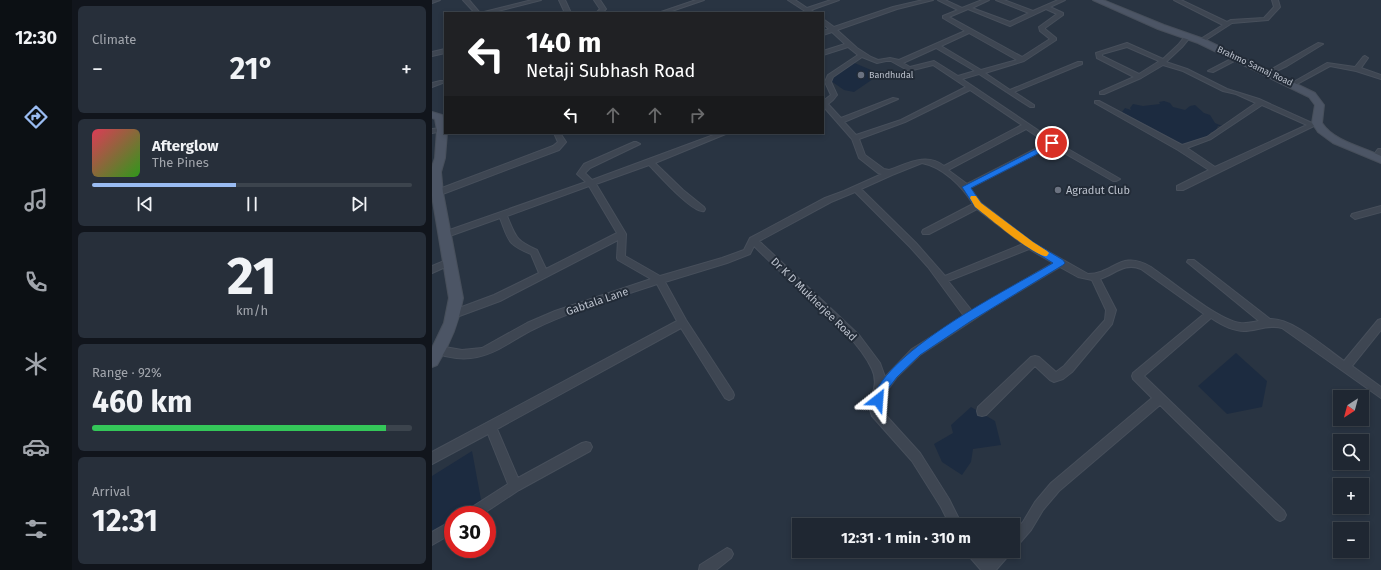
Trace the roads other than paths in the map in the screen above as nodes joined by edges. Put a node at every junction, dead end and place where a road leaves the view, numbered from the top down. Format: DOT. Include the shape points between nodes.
graph roads {
  1 [pos="437,0"];
  2 [pos="468,0"];
  3 [pos="538,0"];
  4 [pos="562,0"];
  5 [pos="597,0"];
  6 [pos="700,0"];
  7 [pos="792,0"];
  8 [pos="836,0"];
  9 [pos="930,0"];
  10 [pos="941,0"];
  11 [pos="986,0"];
  12 [pos="999,0"];
  13 [pos="1062,0"];
  14 [pos="1097,0"];
  15 [pos="1177,0"];
  16 [pos="1275,0"];
  17 [pos="432,1"];
  18 [pos="1045,7"];
  19 [pos="968,8"];
  20 [pos="808,9"];
  21 [pos="962,10"];
  22 [pos="477,12"];
  23 [pos="487,12"];
  24 [pos="568,12"];
  25 [pos="600,12"];
  26 [pos="663,12"];
  27 [pos="812,12"];
  28 [pos="1033,13"];
  29 [pos="824,22"];
  30 [pos="1228,25"];
  31 [pos="833,29"];
  32 [pos="969,31"];
  33 [pos="824,33"];
  34 [pos="1188,36"];
  35 [pos="1201,41"];
  36 [pos="849,44"];
  37 [pos="1320,44"];
  38 [pos="937,46"];
  39 [pos="444,51"];
  40 [pos="824,53"];
  41 [pos="432,54"];
  42 [pos="863,54"];
  43 [pos="1237,58"];
  44 [pos="1366,58"];
  45 [pos="1022,60"];
  46 [pos="900,62"];
  47 [pos="1162,62"];
  48 [pos="1080,63"];
  49 [pos="1357,69"];
  50 [pos="1211,71"];
  51 [pos="980,72"];
  52 [pos="1268,73"];
  53 [pos="1381,76"];
  54 [pos="1139,77"];
  55 [pos="957,78"];
  56 [pos="442,82"];
  57 [pos="1293,84"];
  58 [pos="432,85"];
  59 [pos="971,87"];
  60 [pos="1010,92"];
  61 [pos="1242,92"];
  62 [pos="1102,93"];
  63 [pos="895,99"];
  64 [pos="1097,102"];
  65 [pos="824,104"];
  66 [pos="1032,106"];
  67 [pos="439,115"];
  68 [pos="840,121"];
  69 [pos="1314,124"];
  70 [pos="1026,126"];
  71 [pos="437,130"];
  72 [pos="558,134"];
  73 [pos="722,134"];
  74 [pos="855,138"];
  75 [pos="1052,143"];
  76 [pos="636,144"];
  77 [pos="1181,148"];
  78 [pos="1379,156"];
  79 [pos="650,162"];
  80 [pos="944,169"];
  81 [pos="1215,170"];
  82 [pos="434,172"];
  83 [pos="889,173"];
  84 [pos="1116,179"];
  85 [pos="591,183"];
  86 [pos="966,187"];
  87 [pos="1180,188"];
  88 [pos="856,189"];
  89 [pos="435,190"];
  90 [pos="978,205"];
  91 [pos="701,209"];
  92 [pos="1381,209"];
  93 [pos="503,215"];
  94 [pos="1355,216"];
  95 [pos="926,232"];
  96 [pos="622,234"];
  97 [pos="444,236"];
  98 [pos="753,240"];
  99 [pos="1030,245"];
  100 [pos="449,262"];
  101 [pos="1192,262"];
  102 [pos="1060,263"];
  103 [pos="432,270"];
  104 [pos="544,275"];
  105 [pos="1095,277"];
  106 [pos="948,278"];
  107 [pos="659,280"];
  108 [pos="1211,313"];
  109 [pos="454,314"];
  110 [pos="970,316"];
  111 [pos="683,322"];
  112 [pos="1268,323"];
  113 [pos="1381,323"];
  114 [pos="439,350"];
  115 [pos="432,361"];
  116 [pos="1346,366"];
  117 [pos="880,391"];
  118 [pos="1381,393"];
  119 [pos="729,395"];
  120 [pos="1159,399"];
  121 [pos="982,411"];
  122 [pos="491,428"];
  123 [pos="586,447"];
  124 [pos="432,458"];
  125 [pos="515,486"];
  126 [pos="484,506"];
  127 [pos="1280,515"];
  128 [pos="952,518"];
  129 [pos="444,532"];
  130 [pos="1020,535"];
  131 [pos="432,539"];
  132 [pos="727,554"];
  133 [pos="979,558"];
  134 [pos="999,558"];
  135 [pos="990,569"];
  136 [pos="705,570"];
  1 -- 17 [label="street"];
  2 -- 22 [label="street"];
  3 -- 23 [label="street"];
  4 -- 24 [label="street"];
  5 -- 25 [label="street" via="602,7"];
  6 -- 26 [label="street"];
  7 -- 20 [label="street"];
  8 -- 20 [label="street"];
  9 -- 31 [label="street" via="895,8"];
  10 -- 21 [label="street"];
  11 -- 19 [label="street"];
  12 -- 28 [label="street"];
  13 -- 18 [label="street"];
  14 -- 34 [label="street, Brahmo Samaj Road"];
  15 -- 30 [label="street"];
  16 -- 30 [label="street" via="1277,7 1266,19"];
  18 -- 28 [label="street"];
  18 -- 45 [label="street" via="1061,14 1042,26 1042,30 1054,39"];
  19 -- 21 [label="street"];
  19 -- 28 [label="street" via="1006,24"];
  20 -- 27 [label="street"];
  21 -- 32 [label="street" via="945,17"];
  29 -- 31 [label="street"];
  30 -- 35 [label="street"];
  31 -- 33 [label="street"];
  31 -- 36 [label="street"];
  32 -- 38 [label="street"];
  32 -- 45 [label="street"];
  34 -- 35 [label="street, Brahmo Samaj Road"];
  34 -- 47 [label="street" via="1175,53"];
  35 -- 43 [label="street, Brahmo Samaj Road"];
  36 -- 40 [label="street"];
  36 -- 42 [label="street"];
  37 -- 52 [label="street"];
  38 -- 46 [label="street"];
  38 -- 51 [label="street"];
  39 -- 41 [label="street"];
  42 -- 46 [label="street" via="876,62 886,59"];
  42 -- 65 [label="street" via="830,76 828,82 834,95"];
  43 -- 50 [label="street"];
  43 -- 52 [label="street, Brahmo Samaj Road"];
  44 -- 49 [label="street"];
  45 -- 51 [label="street"];
  46 -- 55 [label="street" via="909,69 934,63"];
  47 -- 54 [label="street"];
  47 -- 54 [label="street" via="1127,45 1099,53 1099,56"];
  47 -- 77 [label="street" via="1261,103 1209,138"];
  48 -- 60 [label="street"];
  49 -- 53 [label="street"];
  49 -- 57 [label="street" via="1329,64"];
  51 -- 55 [label="street"];
  51 -- 60 [label="street"];
  52 -- 57 [label="street, Brahmo Samaj Road"];
  54 -- 62 [label="street"];
  55 -- 59 [label="street"];
  56 -- 58 [label="street"];
  57 -- 69 [label="street, Brahmo Samaj Road" via="1319,101 1320,106"];
  59 -- 70 [label="street"];
  59 -- 74 [label="street" via="903,121"];
  60 -- 66 [label="street"];
  61 -- 69 [label="street"];
  63 -- 68 [label="street"];
  64 -- 77 [label="street"];
  65 -- 68 [label="street"];
  67 -- 71 [label="street"];
  68 -- 74 [label="street"];
  69 -- 78 [label="street" via="1332,138"];
  69 -- 81 [label="street"];
  70 -- 75 [label="street"];
  70 -- 80 [label="street"];
  71 -- 82 [label="street" via="440,158"];
  72 -- 89 [label="street" via="562,142 556,148"];
  73 -- 79 [label="street"];
  74 -- 83 [label="street" via="862,156 881,171"];
  75 -- 84 [label="street"];
  75 -- 86 [label="street"];
  76 -- 85 [label="street" via="587,166 582,174"];
  77 -- 81 [label="street"];
  79 -- 85 [label="street"];
  79 -- 91 [label="street"];
  80 -- 83 [label="street" via="934,163 921,161"];
  80 -- 86 [label="street"];
  81 -- 87 [label="street"];
  82 -- 89 [label="street"];
  83 -- 88 [label="street"];
  85 -- 93 [label="street"];
  85 -- 96 [label="street"];
  86 -- 90 [label="street"];
  88 -- 98 [label="street" via="828,200"];
  88 -- 110 [label="street" via="931,265"];
  89 -- 97 [label="street"];
  90 -- 95 [label="street"];
  90 -- 99 [label="street"];
  92 -- 94 [label="street"];
  93 -- 97 [label="street"];
  93 -- 104 [label="street" via="512,238 518,245 534,252"];
  96 -- 104 [label="street"];
  96 -- 107 [label="street" via="622,258"];
  97 -- 100 [label="street"];
  98 -- 107 [label="street, Gabtala Lane" via="747,252"];
  98 -- 117 [label="street, Dr K D Mukherjee Road" via="859,343 878,368 881,379"];
  99 -- 102 [label="street"];
  99 -- 106 [label="street"];
  100 -- 103 [label="street"];
  100 -- 109 [label="street" via="456,298"];
  101 -- 112 [label="street"];
  102 -- 105 [label="street" via="1087,278"];
  102 -- 110 [label="street"];
  104 -- 109 [label="street" via="479,306"];
  105 -- 108 [label="street" via="1124,264 1139,265"];
  105 -- 121 [label="street" via="1110,310 1106,325 1059,376 1054,377 1035,360"];
  107 -- 111 [label="street"];
  107 -- 114 [label="street, Gabtala Lane" via="558,314 478,354 465,355"];
  108 -- 112 [label="street" via="1239,327"];
  108 -- 120 [label="street" via="1137,376"];
  109 -- 114 [label="street"];
  110 -- 117 [label="street" via="916,352"];
  111 -- 119 [label="street"];
  111 -- 122 [label="street"];
  112 -- 116 [label="street" via="1290,328"];
  113 -- 116 [label="street"];
  114 -- 115 [label="street"];
  116 -- 118 [label="street"];
  117 -- 128 [label="street, Dr K D Mukherjee Road" via="876,412 916,457"];
  120 -- 127 [label="street"];
  120 -- 130 [label="street" via="1055,487"];
  122 -- 124 [label="street"];
  122 -- 125 [label="street"];
  123 -- 125 [label="street"];
  125 -- 126 [label="street"];
  129 -- 131 [label="street"];
  132 -- 136 [label="street"];
  133 -- 135 [label="street"];
  134 -- 135 [label="street"];
}
